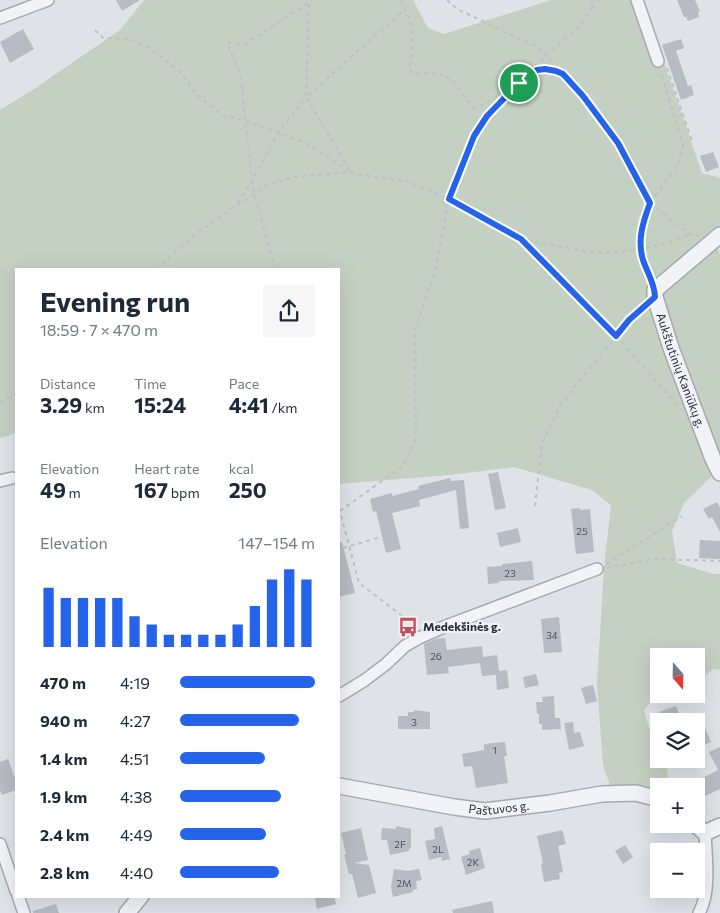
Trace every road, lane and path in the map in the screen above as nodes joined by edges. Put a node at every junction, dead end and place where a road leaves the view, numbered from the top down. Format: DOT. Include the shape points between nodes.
graph roads {
  1 [pos="48,0"];
  2 [pos="401,0"];
  3 [pos="447,0"];
  4 [pos="592,0"];
  5 [pos="598,0"];
  6 [pos="637,0"];
  7 [pos="311,1"];
  8 [pos="405,9"];
  9 [pos="592,9"];
  10 [pos="0,18"];
  11 [pos="95,30"];
  12 [pos="546,55"];
  13 [pos="661,61"];
  14 [pos="563,74"];
  15 [pos="519,83"];
  16 [pos="306,97"];
  17 [pos="246,121"];
  18 [pos="279,132"];
  19 [pos="692,144"];
  20 [pos="351,172"];
  21 [pos="252,180"];
  22 [pos="254,193"];
  23 [pos="449,199"];
  24 [pos="650,203"];
  25 [pos="237,205"];
  26 [pos="720,235"];
  27 [pos="521,239"];
  28 [pos="642,249"];
  29 [pos="157,268"];
  30 [pos="275,268"];
  31 [pos="655,294"];
  32 [pos="616,336"];
  33 [pos="15,395"];
  34 [pos="0,403"];
  35 [pos="682,410"];
  36 [pos="720,473"];
  37 [pos="12,478"];
  38 [pos="0,481"];
  39 [pos="536,506"];
  40 [pos="340,509"];
  41 [pos="340,514"];
  42 [pos="682,516"];
  43 [pos="381,537"];
  44 [pos="349,547"];
  45 [pos="343,548"];
  46 [pos="720,560"];
  47 [pos="597,569"];
  48 [pos="414,625"];
  49 [pos="340,695"];
  50 [pos="340,786"];
  51 [pos="650,797"];
  52 [pos="720,826"];
  53 [pos="705,828"];
  54 [pos="701,833"];
  55 [pos="0,844"];
  56 [pos="15,888"];
  57 [pos="19,898"];
  58 [pos="139,898"];
  59 [pos="24,913"];
  60 [pos="127,913"];
  61 [pos="698,913"];
  1 -- 10 [label="street"];
  2 -- 8 [label="path"];
  3 -- 12 [label="path" via="457,9 535,46"];
  4 -- 9 [label="path"];
  5 -- 9 [label="path"];
  6 -- 13 [label="street"];
  7 -- 16 [label="path"];
  7 -- 17 [label="path" via="246,44 227,43 240,73"];
  8 -- 15 [label="path" via="412,24 409,68 413,74 436,73 450,77 473,108"];
  8 -- 16 [label="path"];
  9 -- 12 [label="path" via="580,25"];
  11 -- 17 [label="path" via="103,38 131,39 150,48 181,73 196,95 222,115"];
  12 -- 14 [label="path"];
  12 -- 15 [label="path"];
  13 -- 19 [label="path"];
  13 -- 24 [label="path" via="683,145 679,163"];
  14 -- 15 [label="path" via="537,70"];
  14 -- 24 [label="path" via="618,143"];
  15 -- 23 [label="path" via="487,116 474,136"];
  16 -- 18 [label="path"];
  16 -- 20 [label="path"];
  17 -- 18 [label="path"];
  17 -- 21 [label="path"];
  18 -- 20 [label="path" via="306,143"];
  18 -- 21 [label="path"];
  20 -- 22 [label="path" via="294,176"];
  20 -- 23 [label="path" via="407,180"];
  21 -- 22 [label="path"];
  21 -- 25 [label="path"];
  22 -- 25 [label="path"];
  22 -- 30 [label="path"];
  23 -- 27 [label="path"];
  23 -- 40 [label="path" via="435,271 415,330 416,438 403,466"];
  24 -- 28 [label="path" via="641,227"];
  24 -- 28 [label="path" via="689,234"];
  25 -- 29 [label="path" via="194,235"];
  26 -- 31 [label="street"];
  27 -- 28 [label="path" via="607,254"];
  27 -- 32 [label="path"];
  28 -- 31 [label="path" via="642,259"];
  31 -- 32 [label="path"];
  31 -- 36 [label="street, Aukštutinių Kaniūkų g." via="702,432"];
  32 -- 35 [label="path"];
  32 -- 39 [label="path" via="561,404 542,443"];
  33 -- 34 [label="path"];
  37 -- 38 [label="street"];
  41 -- 44 [label="path"];
  42 -- 47 [label="path"];
  43 -- 44 [label="path"];
  44 -- 45 [label="path"];
  44 -- 48 [label="path" via="359,583"];
  46 -- 47 [label="path" via="655,559"];
  47 -- 49 [label="street" via="419,638"];
  50 -- 51 [label="street, Paštuvos g." via="485,811 602,794 636,793"];
  52 -- 53 [label="street"];
  54 -- 61 [label="street" via="707,878"];
  55 -- 56 [label="street"];
  57 -- 59 [label="street"];
  58 -- 60 [label="street"];
}
